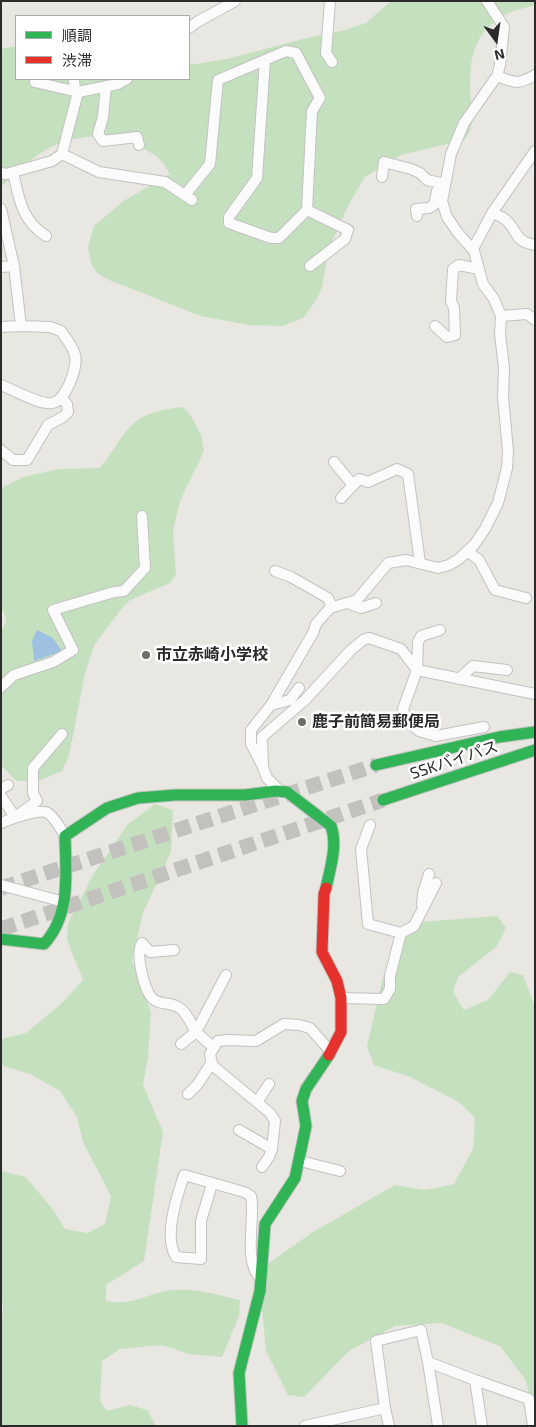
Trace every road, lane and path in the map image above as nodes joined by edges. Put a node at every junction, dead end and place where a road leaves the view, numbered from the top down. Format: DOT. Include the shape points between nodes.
graph roads {
  1 [pos="235,1"];
  2 [pos="330,1"];
  3 [pos="487,1"];
  4 [pos="190,27"];
  5 [pos="265,60"];
  6 [pos="332,62"];
  7 [pos="535,75"];
  8 [pos="497,76"];
  9 [pos="74,80"];
  10 [pos="125,80"];
  11 [pos="36,82"];
  12 [pos="106,86"];
  13 [pos="76,92"];
  14 [pos="138,136"];
  15 [pos="535,151"];
  16 [pos="62,154"];
  17 [pos="13,172"];
  18 [pos="1,173"];
  19 [pos="382,177"];
  20 [pos="441,183"];
  21 [pos="1,209"];
  22 [pos="307,210"];
  23 [pos="492,213"];
  24 [pos="416,216"];
  25 [pos="46,236"];
  26 [pos="535,245"];
  27 [pos="473,249"];
  28 [pos="14,266"];
  29 [pos="316,266"];
  30 [pos="1,267"];
  31 [pos="479,269"];
  32 [pos="501,316"];
  33 [pos="535,320"];
  34 [pos="21,326"];
  35 [pos="436,326"];
  36 [pos="1,327"];
  37 [pos="1,385"];
  38 [pos="61,398"];
  39 [pos="1,450"];
  40 [pos="334,462"];
  41 [pos="353,485"];
  42 [pos="341,498"];
  43 [pos="142,516"];
  44 [pos="467,551"];
  45 [pos="420,563"];
  46 [pos="275,571"];
  47 [pos="526,598"];
  48 [pos="348,603"];
  49 [pos="376,603"];
  50 [pos="332,607"];
  51 [pos="440,630"];
  52 [pos="417,670"];
  53 [pos="507,670"];
  54 [pos="459,679"];
  55 [pos="1,688"];
  56 [pos="299,688"];
  57 [pos="535,694"];
  58 [pos="271,705"];
  59 [pos="484,727"];
  60 [pos="535,732"];
  61 [pos="62,734"];
  62 [pos="535,750"];
  63 [pos="376,765"];
  64 [pos="263,767"];
  65 [pos="279,790"];
  66 [pos="1,796"];
  67 [pos="383,800"];
  68 [pos="15,817"];
  69 [pos="1,822"];
  70 [pos="370,825"];
  71 [pos="65,836"];
  72 [pos="429,874"];
  73 [pos="436,884"];
  74 [pos="1,885"];
  75 [pos="64,902"];
  76 [pos="421,911"];
  77 [pos="401,933"];
  78 [pos="1,939"];
  79 [pos="174,950"];
  80 [pos="226,975"];
  81 [pos="341,998"];
  82 [pos="196,1032"];
  83 [pos="181,1044"];
  84 [pos="213,1047"];
  85 [pos="331,1052"];
  86 [pos="212,1062"];
  87 [pos="269,1084"];
  88 [pos="188,1094"];
  89 [pos="257,1102"];
  90 [pos="240,1130"];
  91 [pos="272,1150"];
  92 [pos="300,1161"];
  93 [pos="262,1167"];
  94 [pos="340,1171"];
  95 [pos="212,1184"];
  96 [pos="262,1280"];
  97 [pos="428,1362"];
  98 [pos="475,1380"];
  99 [pos="385,1408"];
  100 [pos="326,1424"];
  101 [pos="242,1426"];
  102 [pos="305,1426"];
  103 [pos="389,1426"];
  104 [pos="438,1426"];
  105 [pos="482,1426"];
  106 [pos="533,1426"];
  1 -- 4 [label="street"];
  2 -- 6 [label="street" via="326,53"];
  3 -- 8 [label="street" via="504,26"];
  5 -- 16 [label="street" via="218,80 210,164 188,197 165,182 99,172"];
  5 -- 22 [label="street" via="286,51 296,53 320,98 312,111"];
  5 -- 22 [label="street" via="257,178 228,217 229,224 280,238"];
  7 -- 8 [label="street" via="521,83"];
  8 -- 20 [label="street" via="464,123"];
  9 -- 13 [label="street"];
  10 -- 12 [label="street"];
  11 -- 13 [label="street"];
  12 -- 13 [label="street"];
  12 -- 14 [label="street" via="98,134 104,141"];
  13 -- 16 [label="street"];
  15 -- 23 [label="street"];
  16 -- 17 [label="street"];
  17 -- 18 [label="street"];
  17 -- 25 [label="street" via="21,206 36,230"];
  19 -- 20 [label="street" via="384,162 411,169 427,180"];
  20 -- 24 [label="street" via="434,205 416,209"];
  20 -- 27 [label="street" via="447,217"];
  21 -- 28 [label="street"];
  22 -- 29 [label="street" via="348,230 345,239"];
  23 -- 26 [label="street" via="507,220 517,237 525,243"];
  23 -- 27 [label="street"];
  27 -- 31 [label="street"];
  28 -- 30 [label="street"];
  28 -- 34 [label="street"];
  31 -- 32 [label="street"];
  31 -- 35 [label="street" via="459,265 453,269 451,301 455,335 447,337"];
  32 -- 33 [label="street" via="527,314"];
  32 -- 44 [label="street" via="507,468 498,503 485,529"];
  34 -- 36 [label="street"];
  34 -- 38 [label="street" via="50,327 62,331 75,354 76,366"];
  37 -- 38 [label="street" via="44,403 54,403"];
  38 -- 39 [label="street" via="67,404 68,412 48,425 26,460 13,460"];
  40 -- 41 [label="street"];
  41 -- 42 [label="street"];
  41 -- 45 [label="street" via="359,479 368,482 396,470 408,474"];
  43 -- 55 [label="street" via="145,568 124,591 53,610 74,650 52,662 14,675"];
  44 -- 45 [label="street" via="449,565 438,568"];
  44 -- 47 [label="street" via="479,560 495,590"];
  45 -- 48 [label="street" via="406,560 388,563 357,600"];
  46 -- 50 [label="street" via="291,576 328,598"];
  48 -- 49 [label="street" via="361,608"];
  48 -- 50 [label="street"];
  50 -- 58 [label="street" via="316,624"];
  51 -- 52 [label="street" via="421,636"];
  52 -- 54 [label="street"];
  52 -- 59 [label="street" via="402,709 407,721 419,732 436,736"];
  52 -- 64 [label="street" via="401,649 369,638 363,640 305,700 262,737"];
  53 -- 54 [label="street" via="472,666"];
  54 -- 57 [label="street"];
  56 -- 58 [label="street" via="290,700"];
  58 -- 64 [label="street" via="251,730 251,744"];
  60 -- 63 [label="street"];
  61 -- 68 [label="street" via="33,768 33,793 37,801"];
  62 -- 67 [label="street, SSKバイパス"];
  64 -- 65 [label="street" via="267,778"];
  65 -- 71 [label="street" via="251,795 163,795 131,800 108,807"];
  65 -- 81 [label="street" via="287,792 331,826 334,834 324,894 322,952 337,981"];
  66 -- 68 [label="street"];
  68 -- 69 [label="street"];
  68 -- 71 [label="street" via="42,812 49,814"];
  70 -- 77 [label="street" via="361,849 368,924"];
  71 -- 75 [label="street"];
  72 -- 76 [label="street"];
  73 -- 76 [label="street"];
  74 -- 75 [label="street"];
  75 -- 78 [label="street" via="60,924 44,944"];
  76 -- 77 [label="street" via="414,926"];
  77 -- 81 [label="street" via="390,976 390,989 384,999"];
  79 -- 82 [label="street" via="150,952 142,943 140,962 146,987 156,1002 182,1010"];
  80 -- 82 [label="street"];
  81 -- 85 [label="street" via="341,1032"];
  82 -- 83 [label="street"];
  82 -- 84 [label="street"];
  84 -- 85 [label="street" via="218,1041 256,1041 284,1024 299,1024 310,1028"];
  84 -- 86 [label="street" via="210,1054"];
  85 -- 92 [label="street" via="306,1089 302,1101 306,1126"];
  86 -- 88 [label="street"];
  86 -- 89 [label="street"];
  87 -- 89 [label="street"];
  89 -- 91 [label="street" via="275,1120"];
  90 -- 91 [label="street"];
  91 -- 93 [label="street"];
  92 -- 94 [label="street"];
  92 -- 96 [label="street" via="295,1178 265,1224"];
  95 -- 95 [label="street" via="184,1175 172,1215 172,1251 176,1257 201,1259 201,1220"];
  95 -- 96 [label="street" via="251,1196 254,1273"];
  96 -- 101 [label="street" via="239,1373"];
  97 -- 98 [label="street"];
  97 -- 99 [label="street" via="421,1330 376,1341"];
  97 -- 104 [label="street"];
  98 -- 105 [label="street"];
  98 -- 106 [label="street" via="529,1399"];
  99 -- 100 [label="street"];
  99 -- 103 [label="street"];
  100 -- 102 [label="street"];
}
